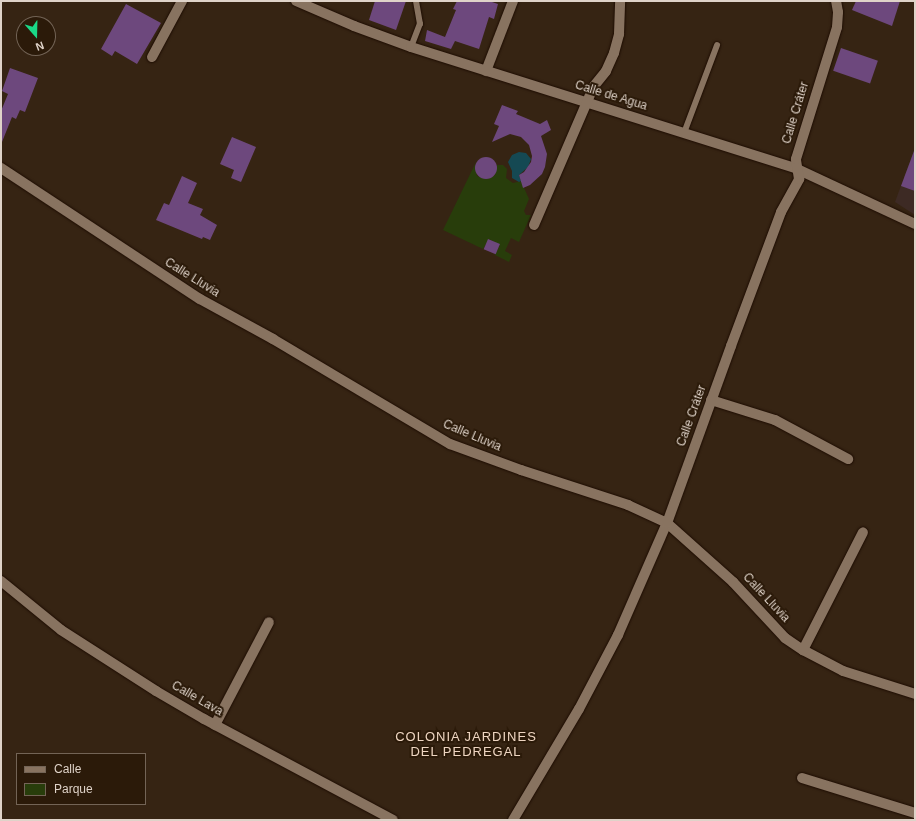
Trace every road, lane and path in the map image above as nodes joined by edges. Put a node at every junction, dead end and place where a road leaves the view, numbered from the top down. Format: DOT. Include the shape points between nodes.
graph roads {
  1 [pos="182,1"];
  2 [pos="296,1"];
  3 [pos="416,1"];
  4 [pos="514,1"];
  5 [pos="620,1"];
  6 [pos="836,1"];
  7 [pos="717,45"];
  8 [pos="411,47"];
  9 [pos="152,57"];
  10 [pos="486,71"];
  11 [pos="588,103"];
  12 [pos="684,133"];
  13 [pos="1,168"];
  14 [pos="797,169"];
  15 [pos="915,224"];
  16 [pos="534,225"];
  17 [pos="711,400"];
  18 [pos="848,459"];
  19 [pos="667,523"];
  20 [pos="863,532"];
  21 [pos="1,581"];
  22 [pos="269,622"];
  23 [pos="803,650"];
  24 [pos="915,694"];
  25 [pos="215,725"];
  26 [pos="802,778"];
  27 [pos="915,813"];
  28 [pos="393,820"];
  29 [pos="513,820"];
  1 -- 9 [label="street"];
  2 -- 8 [label="street, Calle de Agua"];
  3 -- 8 [label="lane" via="420,24"];
  4 -- 10 [label="street"];
  5 -- 11 [label="street" via="617,44 610,62 594,86"];
  6 -- 14 [label="street, Calle Cráter" via="837,27 796,159"];
  7 -- 12 [label="lane"];
  8 -- 10 [label="street, Calle de Agua"];
  10 -- 11 [label="street, Calle de Agua"];
  11 -- 12 [label="street, Calle de Agua"];
  11 -- 16 [label="street"];
  12 -- 14 [label="street, Calle de Agua"];
  13 -- 19 [label="street, Calle Lluvia" via="200,299 450,444 628,505"];
  14 -- 15 [label="street, Calle de Agua"];
  14 -- 17 [label="street, Calle Cráter" via="799,179 782,212"];
  17 -- 18 [label="street" via="775,420"];
  17 -- 19 [label="street, Calle Cráter"];
  19 -- 23 [label="street, Calle Lluvia" via="733,582 785,638"];
  19 -- 29 [label="street, Calle Cráter" via="618,635 579,709"];
  20 -- 23 [label="street"];
  21 -- 25 [label="street, Calle Lava" via="62,630 156,691"];
  22 -- 25 [label="street"];
  23 -- 24 [label="street, Calle Lluvia" via="843,671"];
  25 -- 28 [label="street, Calle Lava"];
  26 -- 27 [label="street"];
}
